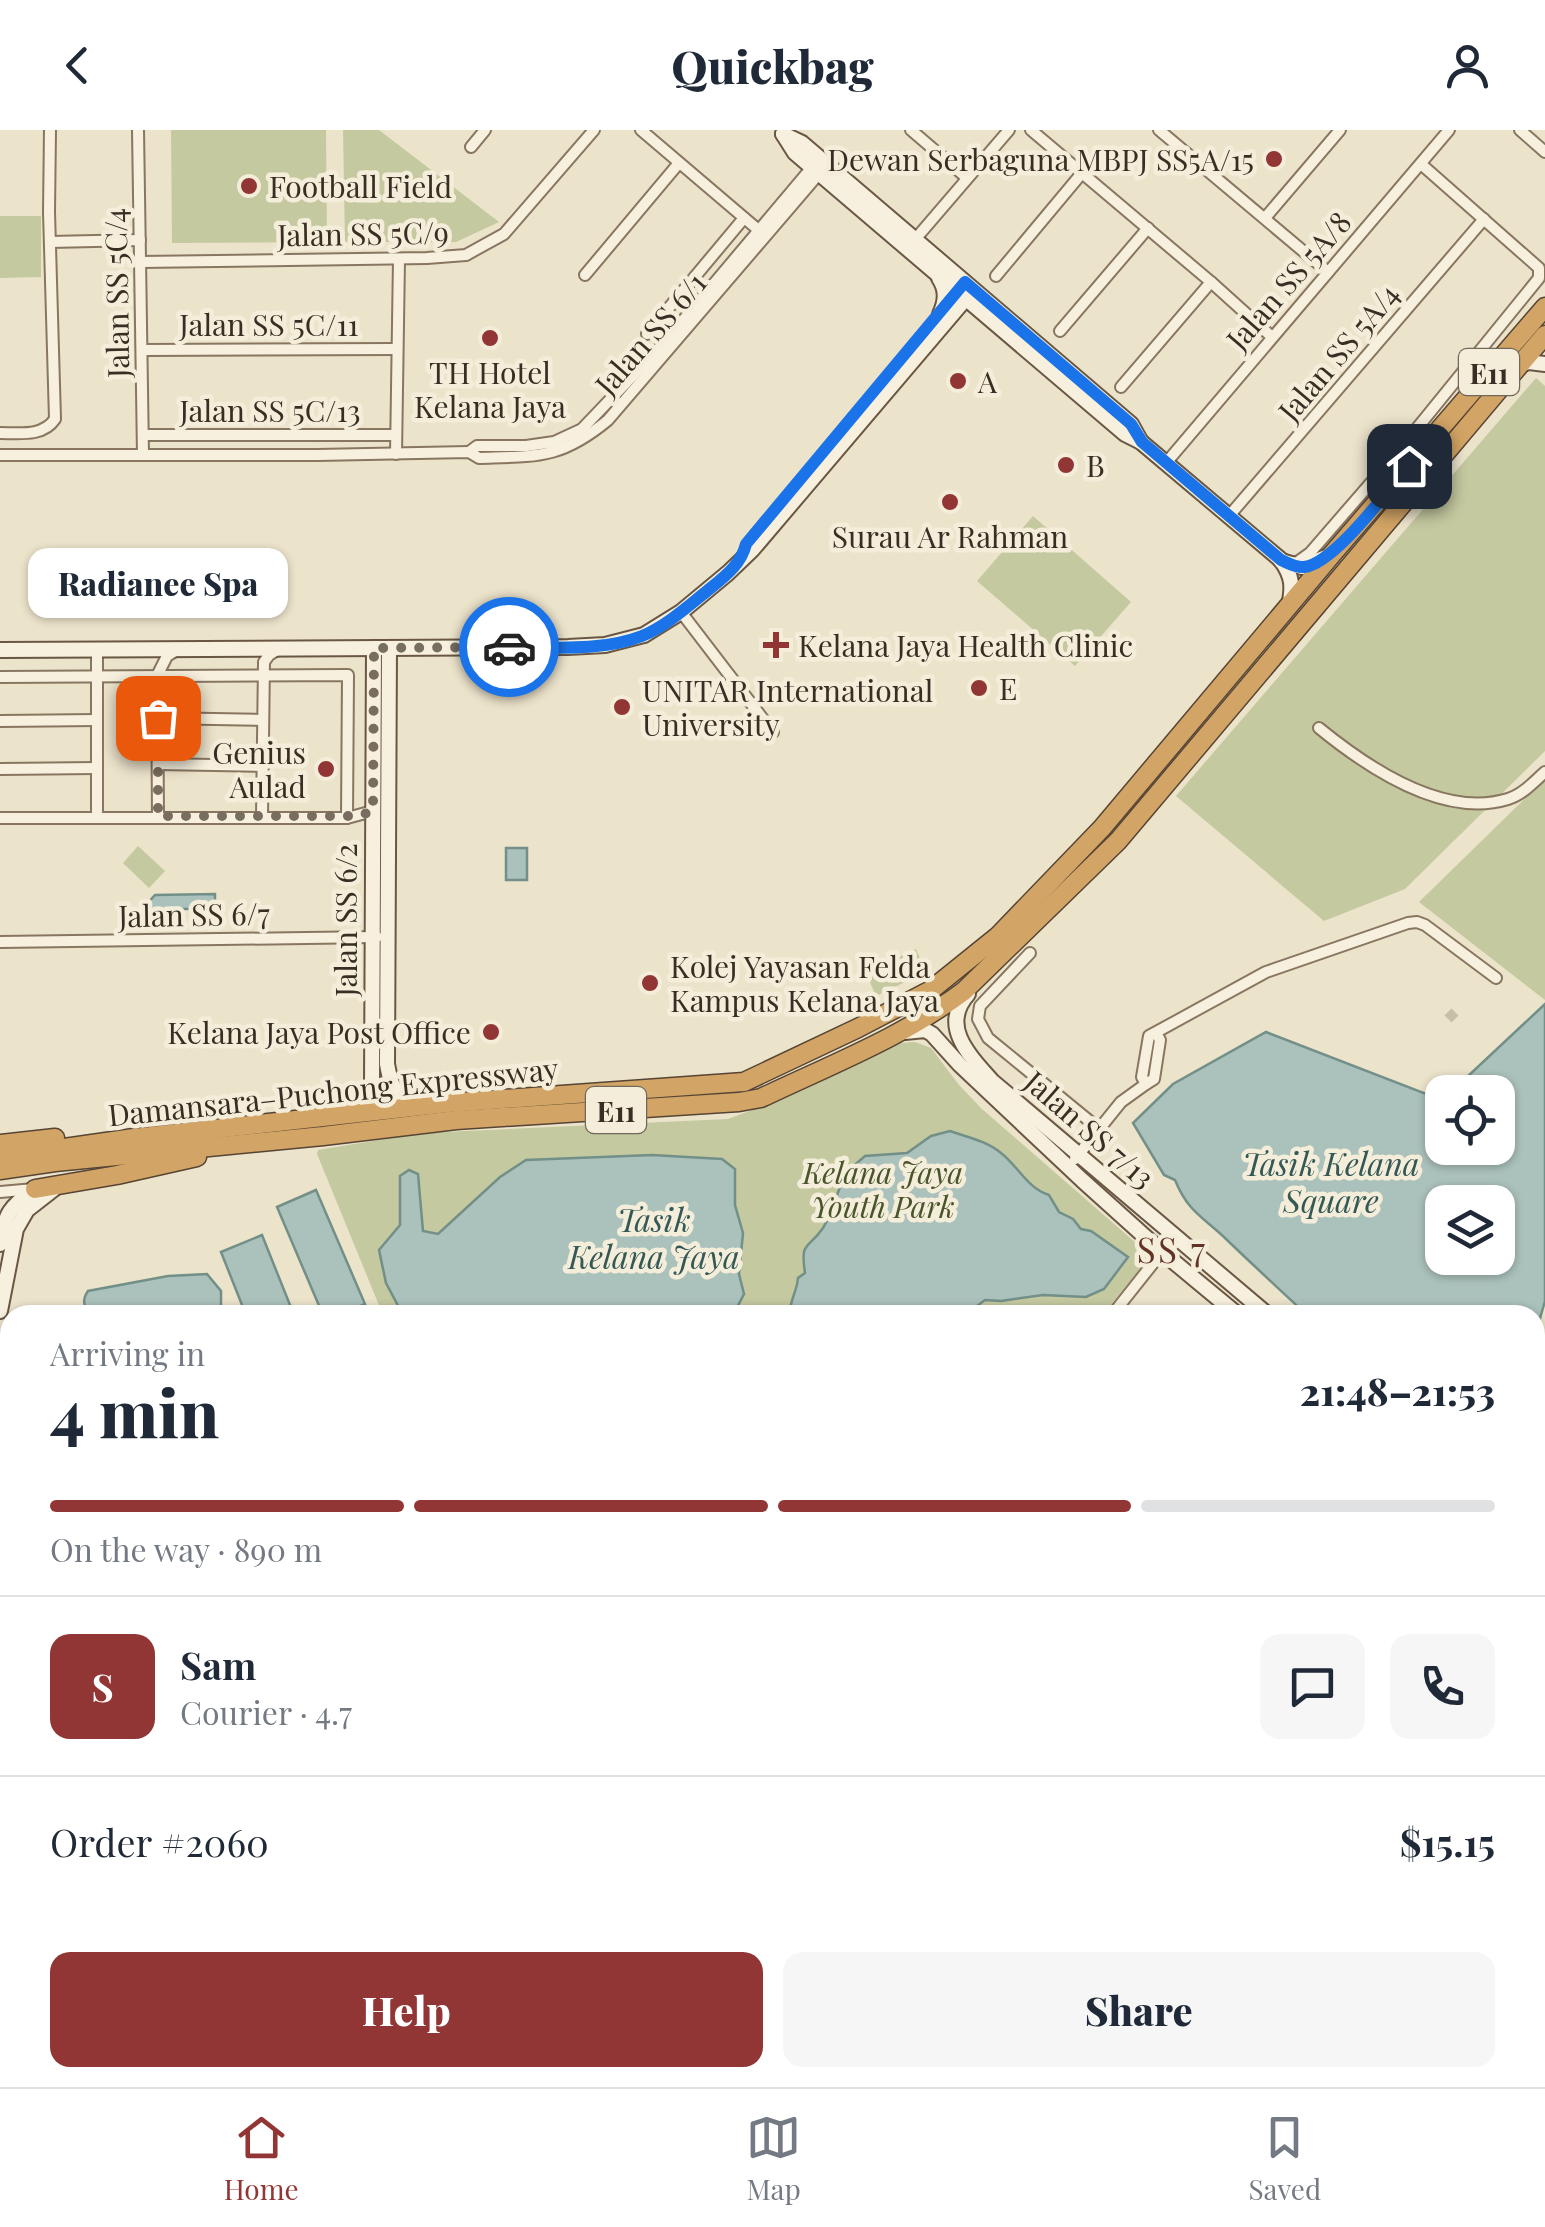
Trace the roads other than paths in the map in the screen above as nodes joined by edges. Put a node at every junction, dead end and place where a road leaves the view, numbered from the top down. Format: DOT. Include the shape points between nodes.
graph roads {
  1 [pos="50,130"];
  2 [pos="138,130"];
  3 [pos="485,130"];
  4 [pos="594,130"];
  5 [pos="641,130"];
  6 [pos="911,130"];
  7 [pos="1009,130"];
  8 [pos="1030,130"];
  9 [pos="1159,130"];
  10 [pos="1340,130"];
  11 [pos="1449,130"];
  12 [pos="1520,130"];
  13 [pos="783,132"];
  14 [pos="471,146"];
  15 [pos="1544,148"];
  16 [pos="680,163"];
  17 [pos="1420,164"];
  18 [pos="820,166"];
  19 [pos="1082,173"];
  20 [pos="967,178"];
  21 [pos="744,218"];
  22 [pos="1264,218"];
  23 [pos="1484,219"];
  24 [pos="1148,228"];
  25 [pos="762,233"];
  26 [pos="140,240"];
  27 [pos="50,242"];
  28 [pos="911,244"];
  29 [pos="398,259"];
  30 [pos="140,262"];
  31 [pos="935,272"];
  32 [pos="1328,272"];
  33 [pos="585,275"];
  34 [pos="996,276"];
  35 [pos="1211,282"];
  36 [pos="966,291"];
  37 [pos="1545,308"];
  38 [pos="982,312"];
  39 [pos="944,317"];
  40 [pos="1060,331"];
  41 [pos="647,334"];
  42 [pos="1544,336"];
  43 [pos="1272,337"];
  44 [pos="397,348"];
  45 [pos="142,350"];
  46 [pos="1545,362"];
  47 [pos="1519,365"];
  48 [pos="1121,387"];
  49 [pos="0,433"];
  50 [pos="143,435"];
  51 [pos="396,436"];
  52 [pos="1142,442"];
  53 [pos="144,454"];
  54 [pos="396,454"];
  55 [pos="0,455"];
  56 [pos="1166,463"];
  57 [pos="1229,516"];
  58 [pos="1334,552"];
  59 [pos="1281,560"];
  60 [pos="1288,607"];
  61 [pos="681,612"];
  62 [pos="381,648"];
  63 [pos="178,649"];
  64 [pos="280,649"];
  65 [pos="0,650"];
  66 [pos="96,650"];
  67 [pos="264,674"];
  68 [pos="96,676"];
  69 [pos="157,676"];
  70 [pos="0,677"];
  71 [pos="158,718"];
  72 [pos="97,720"];
  73 [pos="264,720"];
  74 [pos="0,721"];
  75 [pos="1320,728"];
  76 [pos="773,732"];
  77 [pos="158,764"];
  78 [pos="263,766"];
  79 [pos="97,768"];
  80 [pos="0,769"];
  81 [pos="1545,772"];
  82 [pos="373,811"];
  83 [pos="158,816"];
  84 [pos="97,817"];
  85 [pos="262,817"];
  86 [pos="0,818"];
  87 [pos="347,818"];
  88 [pos="380,937"];
  89 [pos="0,942"];
  90 [pos="1030,953"];
  91 [pos="999,959"];
  92 [pos="1496,978"];
  93 [pos="898,1033"];
  94 [pos="423,1101"];
  95 [pos="448,1103"];
  96 [pos="335,1108"];
  97 [pos="1098,1128"];
  98 [pos="260,1142"];
  99 [pos="0,1144"];
  100 [pos="194,1148"];
  101 [pos="0,1157"];
  102 [pos="1073,1162"];
  103 [pos="0,1170"];
  104 [pos="0,1180"];
  105 [pos="59,1185"];
  106 [pos="35,1189"];
  107 [pos="0,1192"];
  108 [pos="0,1244"];
  109 [pos="1162,1252"];
  110 [pos="1,1305"];
  111 [pos="1120,1305"];
  112 [pos="1226,1305"];
  113 [pos="1255,1305"];
  1 -- 27 [label="street"];
  2 -- 26 [label="street, Jalan SS 5C/4"];
  3 -- 14 [label="street"];
  4 -- 29 [label="street, Jalan SS 5C/9" via="504,234 466,255"];
  5 -- 16 [label="street"];
  6 -- 20 [label="street"];
  7 -- 20 [label="street"];
  8 -- 19 [label="street"];
  9 -- 22 [label="street"];
  10 -- 22 [label="street"];
  11 -- 17 [label="street, Jalan SS 5A/8"];
  12 -- 15 [label="street"];
  13 -- 18 [label="street"];
  16 -- 21 [label="street"];
  16 -- 33 [label="street"];
  17 -- 23 [label="street"];
  17 -- 32 [label="street, Jalan SS 5A/8"];
  18 -- 25 [label="street, Jalan SS 6/1"];
  18 -- 28 [label="street"];
  19 -- 24 [label="street"];
  19 -- 34 [label="street"];
  20 -- 28 [label="street"];
  21 -- 25 [label="street"];
  21 -- 41 [label="street"];
  22 -- 32 [label="street"];
  23 -- 57 [label="street, Jalan SS 5A/4"];
  23 -- 59 [label="street" via="1539,268 1529,292 1310,553 1296,563"];
  24 -- 35 [label="street"];
  24 -- 40 [label="street"];
  25 -- 54 [label="street, Jalan SS 6/1" via="582,429 526,446"];
  26 -- 27 [label="street"];
  26 -- 30 [label="street, Jalan SS 5C/4"];
  27 -- 49 [label="street" via="55,419 40,432"];
  28 -- 31 [label="street"];
  28 -- 36 [label="street"];
  29 -- 30 [label="street, Jalan SS 5C/9"];
  29 -- 44 [label="street"];
  30 -- 45 [label="street, Jalan SS 5C/4"];
  31 -- 36 [label="street"];
  31 -- 39 [label="street" via="944,285"];
  32 -- 43 [label="street, Jalan SS 5A/8"];
  35 -- 43 [label="street"];
  35 -- 48 [label="street"];
  36 -- 38 [label="street"];
  36 -- 39 [label="street"];
  36 -- 52 [label="street" via="1131,424"];
  37 -- 58 [label="highway, Damansara–Puchong Expressway / E11"];
  38 -- 39 [label="street" via="967,308"];
  38 -- 52 [label="street"];
  39 -- 61 [label="street" via="746,544 743,557"];
  42 -- 46 [label="street"];
  42 -- 47 [label="highway, Damansara–Puchong Expressway / E11"];
  43 -- 56 [label="street, Jalan SS 5A/8"];
  44 -- 45 [label="street, Jalan SS 5C/11"];
  44 -- 51 [label="street"];
  45 -- 50 [label="street, Jalan SS 5C/4"];
  46 -- 47 [label="street"];
  47 -- 91 [label="highway, Damansara–Puchong Expressway / E11" via="1118,842"];
  50 -- 51 [label="street, Jalan SS 5C/13"];
  50 -- 53 [label="street, Jalan SS 5C/4"];
  51 -- 54 [label="street"];
  52 -- 56 [label="street"];
  53 -- 54 [label="street, Jalan SS 6/1"];
  53 -- 55 [label="street, Jalan SS 6/1"];
  56 -- 57 [label="street"];
  57 -- 59 [label="street"];
  58 -- 59 [label="street" via="1309,566"];
  58 -- 60 [label="highway, Damansara–Puchong Expressway / E11"];
  59 -- 60 [label="street" via="1292,581"];
  60 -- 95 [label="highway, Damansara–Puchong Expressway / E11" via="1102,828 998,936 931,990 744,1082"];
  61 -- 62 [label="street" via="644,635 606,645"];
  61 -- 76 [label="street"];
  62 -- 64 [label="street"];
  62 -- 82 [label="street, Jalan SS 6/2"];
  62 -- 88 [label="street, Jalan SS 6/2"];
  63 -- 64 [label="street"];
  63 -- 66 [label="street"];
  63 -- 69 [label="street"];
  64 -- 67 [label="street" via="268,655"];
  65 -- 66 [label="street"];
  66 -- 68 [label="street"];
  67 -- 69 [label="street"];
  67 -- 73 [label="street"];
  67 -- 87 [label="street" via="348,675"];
  68 -- 69 [label="street"];
  68 -- 70 [label="street"];
  68 -- 72 [label="street"];
  69 -- 71 [label="street"];
  71 -- 73 [label="street"];
  71 -- 77 [label="street"];
  72 -- 74 [label="street"];
  72 -- 79 [label="street"];
  73 -- 78 [label="street"];
  75 -- 81 [label="street" via="1348,752 1449,802 1510,798"];
  77 -- 78 [label="street"];
  77 -- 83 [label="street"];
  78 -- 85 [label="street"];
  79 -- 80 [label="street"];
  79 -- 84 [label="street"];
  82 -- 87 [label="street"];
  82 -- 88 [label="street, Jalan SS 6/2"];
  83 -- 84 [label="street"];
  83 -- 85 [label="street"];
  84 -- 86 [label="street"];
  85 -- 87 [label="street"];
  88 -- 89 [label="street, Jalan SS 6/7"];
  88 -- 94 [label="street, Jalan SS 6/2" via="390,1079 396,1093"];
  88 -- 96 [label="street, Jalan SS 6/2" via="372,1085 362,1101"];
  90 -- 97 [label="street" via="980,1006 978,1019 988,1038"];
  91 -- 93 [label="highway, Damansara–Puchong Expressway / E11"];
  91 -- 102 [label="street, Jalan SS 7/13" via="957,1008 958,1034 992,1082"];
  92 -- 97 [label="street" via="1417,922 1266,972 1156,1033 1154,1078"];
  93 -- 98 [label="highway, Damansara–Puchong Expressway / E11" via="761,1098 739,1102 456,1120"];
  93 -- 102 [label="street, Jalan SS 7/13" via="932,1034"];
  94 -- 95 [label="highway"];
  94 -- 96 [label="highway"];
  95 -- 101 [label="highway, Damansara–Puchong Expressway / E11"];
  96 -- 99 [label="highway"];
  97 -- 102 [label="street"];
  98 -- 100 [label="highway, Damansara–Puchong Expressway / E11"];
  98 -- 105 [label="highway"];
  100 -- 103 [label="highway, Damansara–Puchong Expressway / E11"];
  100 -- 104 [label="highway"];
  102 -- 109 [label="street, Jalan SS 7/13"];
  102 -- 113 [label="street, Jalan SS 7/13"];
  105 -- 106 [label="highway"];
  105 -- 110 [label="street" via="27,1210 16,1229"];
  106 -- 107 [label="street"];
  106 -- 108 [label="street" via="4,1220"];
  109 -- 111 [label="street"];
  109 -- 112 [label="street, Jalan SS 7/13"];
}
